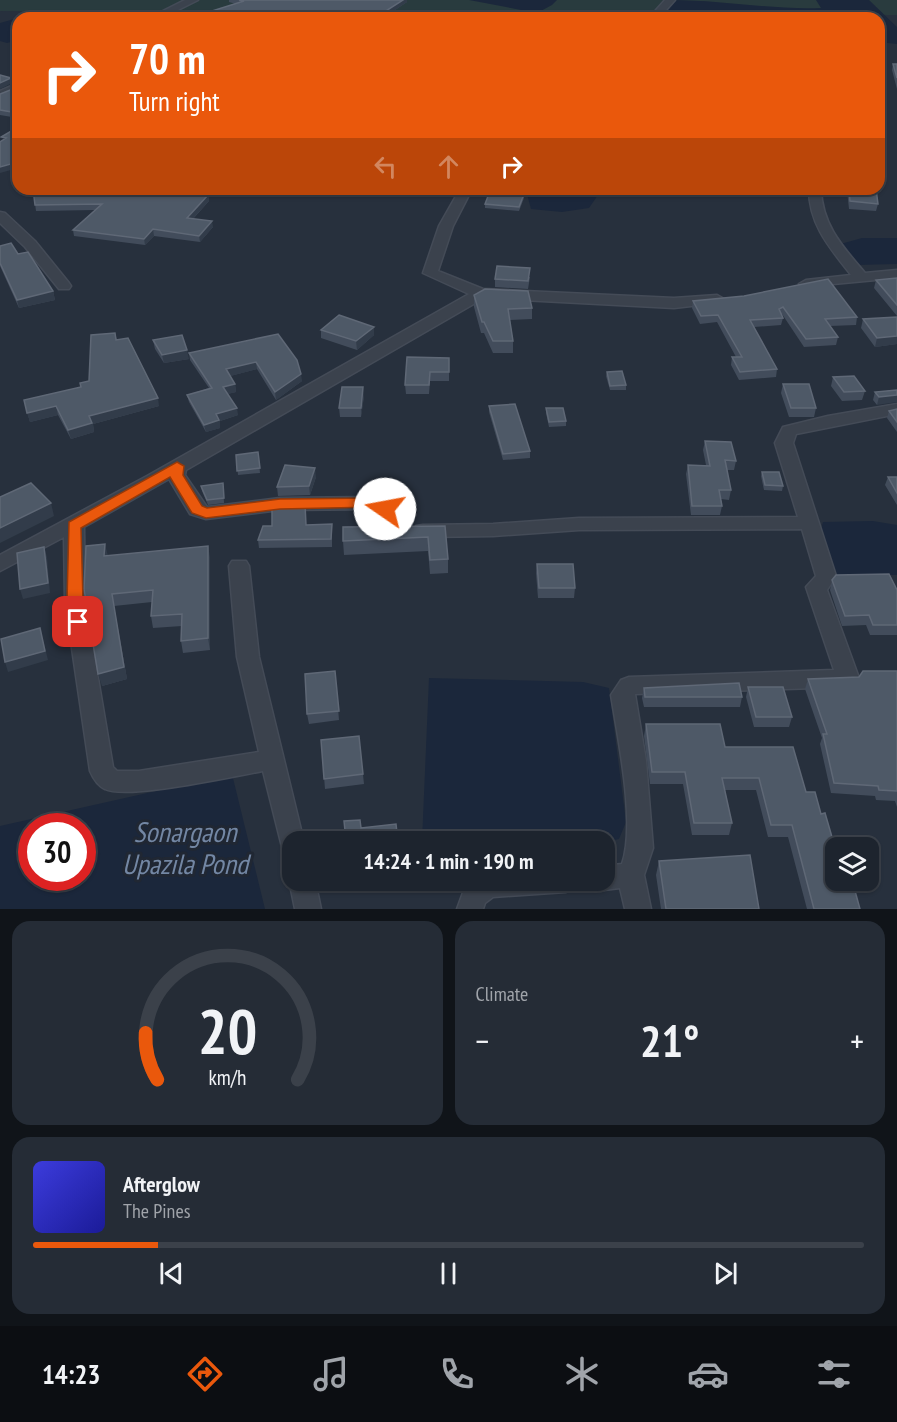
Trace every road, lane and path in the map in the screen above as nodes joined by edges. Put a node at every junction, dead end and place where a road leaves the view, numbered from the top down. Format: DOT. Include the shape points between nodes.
graph roads {
  1 [pos="193,0"];
  2 [pos="670,0"];
  3 [pos="167,12"];
  4 [pos="659,12"];
  5 [pos="463,195"];
  6 [pos="814,195"];
  7 [pos="0,216"];
  8 [pos="897,274"];
  9 [pos="861,277"];
  10 [pos="64,286"];
  11 [pos="786,288"];
  12 [pos="481,293"];
  13 [pos="733,298"];
  14 [pos="897,410"];
  15 [pos="177,466"];
  16 [pos="808,523"];
  17 [pos="74,525"];
  18 [pos="0,564"];
  19 [pos="239,566"];
  20 [pos="273,760"];
  21 [pos="289,831"];
  22 [pos="632,876"];
  23 [pos="615,877"];
  24 [pos="305,891"];
  25 [pos="481,891"];
  26 [pos="309,909"];
  27 [pos="470,909"];
  28 [pos="638,909"];
  1 -- 3 [label="street"];
  2 -- 4 [label="street"];
  5 -- 12 [label="street" via="446,226 430,273"];
  6 -- 9 [label="street" via="813,207 827,237"];
  7 -- 10 [label="street" via="30,244"];
  8 -- 9 [label="street"];
  9 -- 11 [label="street"];
  12 -- 13 [label="street" via="674,303"];
  12 -- 15 [label="street"];
  14 -- 16 [label="street" via="789,431 784,443"];
  15 -- 16 [label="street" via="176,475 197,510 206,513 280,504 377,503 384,505 380,532 579,524"];
  15 -- 17 [label="street"];
  16 -- 22 [label="street" via="826,576 816,587 848,678 629,686 622,695 634,761 640,848"];
  17 -- 18 [label="street"];
  17 -- 20 [label="street" via="75,601 102,771 111,781 139,781"];
  19 -- 20 [label="street" via="248,657"];
  20 -- 21 [label="street"];
  22 -- 23 [label="street"];
  22 -- 28 [label="street"];
  24 -- 26 [label="street"];
  25 -- 27 [label="street" via="474,896"];
}
